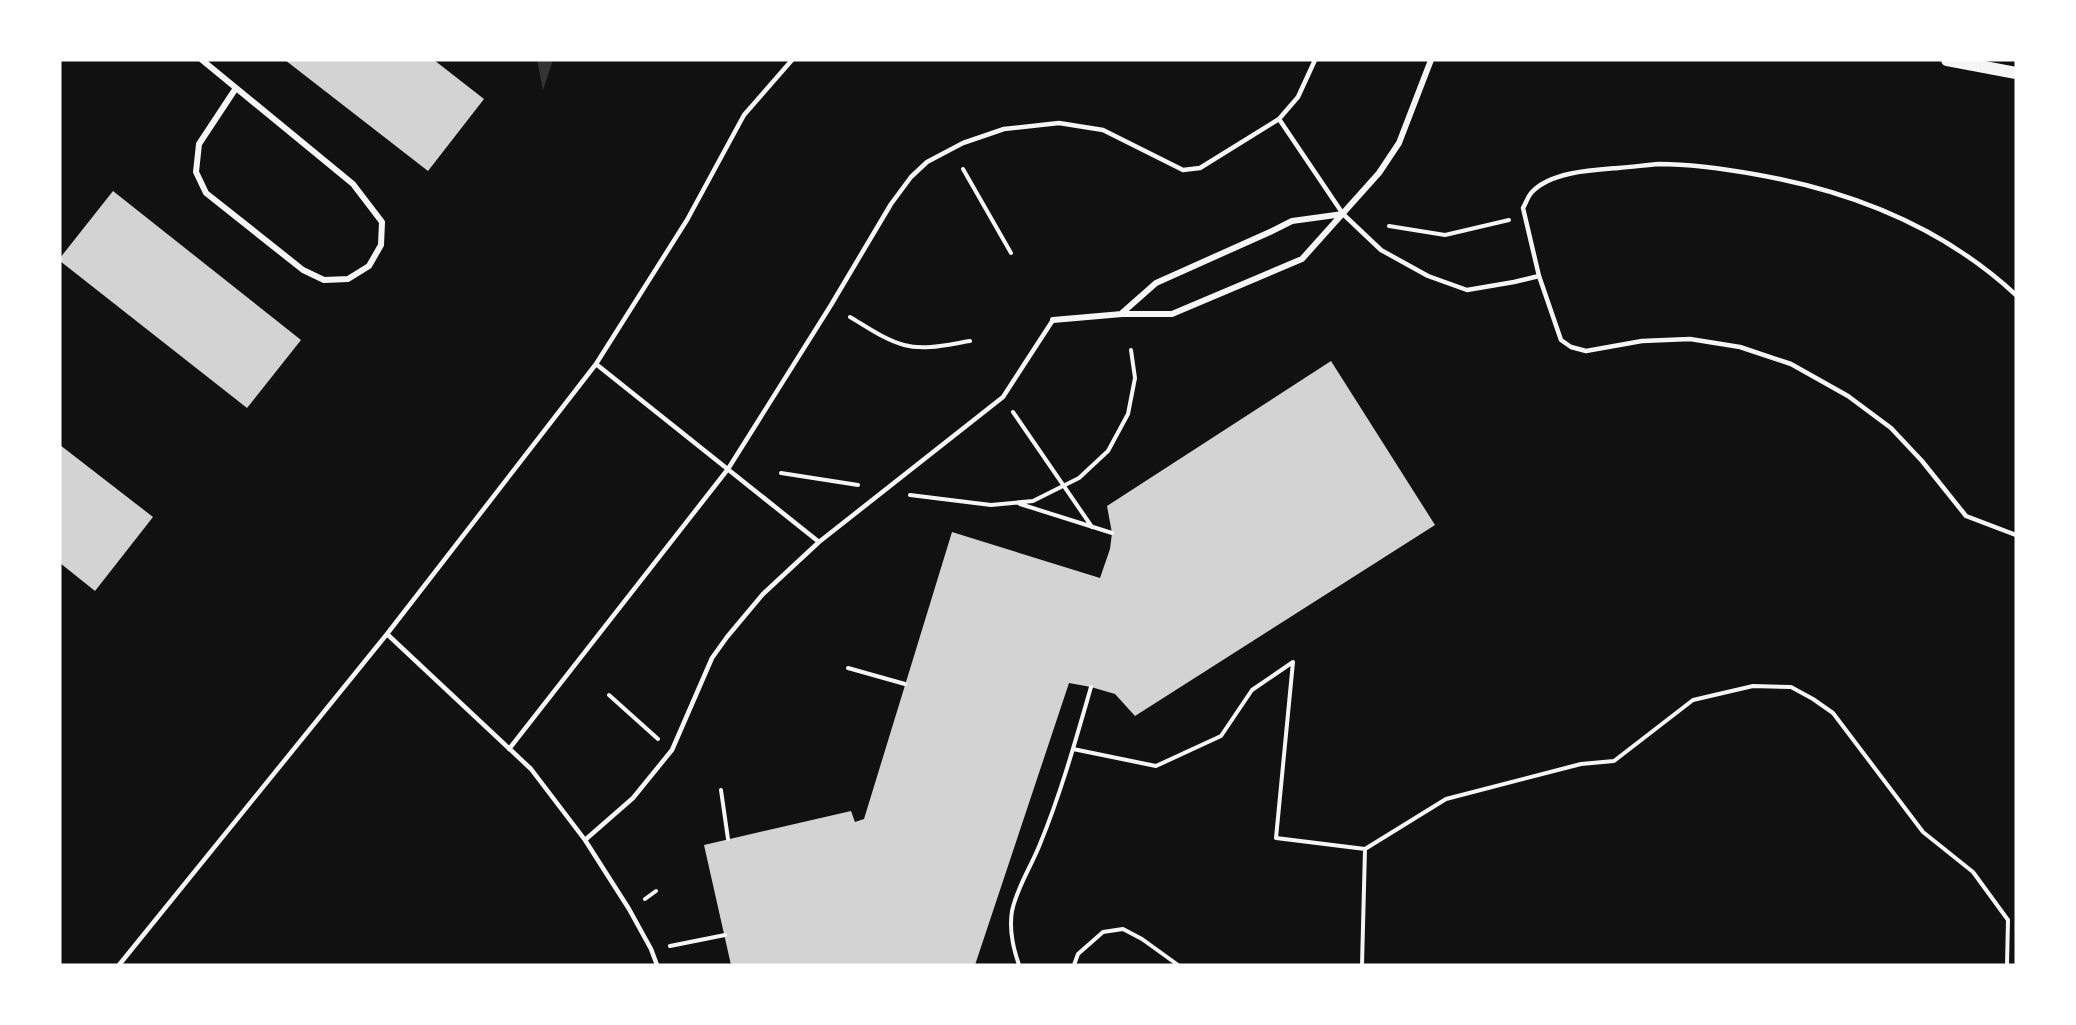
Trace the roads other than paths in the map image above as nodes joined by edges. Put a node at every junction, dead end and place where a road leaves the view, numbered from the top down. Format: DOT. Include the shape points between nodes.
graph roads {
  1 [pos="202,60"];
  2 [pos="792,60"];
  3 [pos="1315,60"];
  4 [pos="1431,60"];
  5 [pos="1947,60"];
  6 [pos="2016,73"];
  7 [pos="236,88"];
  8 [pos="1279,119"];
  9 [pos="1343,214"];
  10 [pos="1539,276"];
  11 [pos="2016,296"];
  12 [pos="1122,314"];
  13 [pos="1053,320"];
  14 [pos="597,364"];
  15 [pos="728,469"];
  16 [pos="2016,535"];
  17 [pos="819,542"];
  18 [pos="387,634"];
  19 [pos="509,749"];
  20 [pos="585,840"];
  21 [pos="119,965"];
  22 [pos="657,965"];
  1 -- 7 [label="street"];
  2 -- 14 [label="lane" via="744,116 687,219"];
  3 -- 8 [label="lane" via="1298,98"];
  4 -- 9 [label="street" via="1399,142 1379,173"];
  5 -- 6 [label="main road"];
  7 -- 7 [label="street" via="353,183 382,222 381,245 369,266 348,279 324,280 303,270 206,193 196,172 199,144"];
  8 -- 9 [label="lane"];
  8 -- 15 [label="lane" via="1200,168 1183,170 1103,130 1059,123 1005,129 963,143 927,162 891,204"];
  9 -- 10 [label="lane" via="1381,250 1428,276 1467,290"];
  9 -- 12 [label="street" via="1292,220 1156,283"];
  9 -- 12 [label="street" via="1302,259 1172,314"];
  10 -- 11 [label="lane" via="1523,208 1531,193 1545,181 1586,170 1660,164 1719,167 1848,196 1907,220 1954,247"];
  10 -- 16 [label="lane" via="1561,340 1571,347 1586,351 1642,341 1690,339 1740,347 1791,364 1848,396 1891,428 1966,516"];
  12 -- 13 [label="street"];
  13 -- 17 [label="lane" via="1003,397"];
  14 -- 15 [label="lane"];
  14 -- 18 [label="lane"];
  15 -- 17 [label="lane"];
  15 -- 19 [label="lane"];
  17 -- 20 [label="lane" via="764,594 727,637 712,658 672,750 633,798"];
  18 -- 19 [label="lane"];
  18 -- 21 [label="lane"];
  19 -- 20 [label="lane" via="531,769"];
  20 -- 22 [label="lane" via="629,909"];
}
